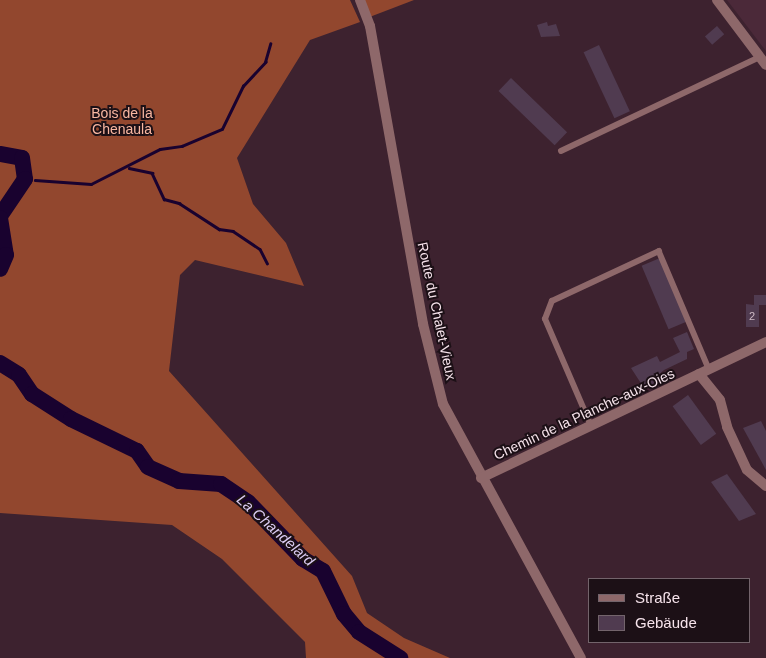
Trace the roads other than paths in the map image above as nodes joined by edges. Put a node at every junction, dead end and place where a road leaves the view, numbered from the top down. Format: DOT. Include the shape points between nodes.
graph roads {
  1 [pos="360,0"];
  2 [pos="717,0"];
  3 [pos="763,61"];
  4 [pos="562,151"];
  5 [pos="766,342"];
  6 [pos="709,369"];
  7 [pos="699,374"];
  8 [pos="591,426"];
  9 [pos="481,478"];
  10 [pos="766,486"];
  11 [pos="581,658"];
  1 -- 9 [label="street, Route du Chalet-Vieux" via="370,26 431,364 443,404"];
  2 -- 3 [label="street"];
  3 -- 4 [label="lane"];
  5 -- 6 [label="street, Chemin de la Planche-aux-Oies"];
  6 -- 7 [label="street, Chemin de la Planche-aux-Oies"];
  6 -- 8 [label="lane" via="659,251 552,300 546,319"];
  7 -- 8 [label="street, Chemin de la Planche-aux-Oies"];
  7 -- 10 [label="street" via="720,400 727,427 747,470"];
  8 -- 9 [label="street, Chemin de la Planche-aux-Oies"];
  9 -- 11 [label="street, Route du Chalet-Vieux"];
}
